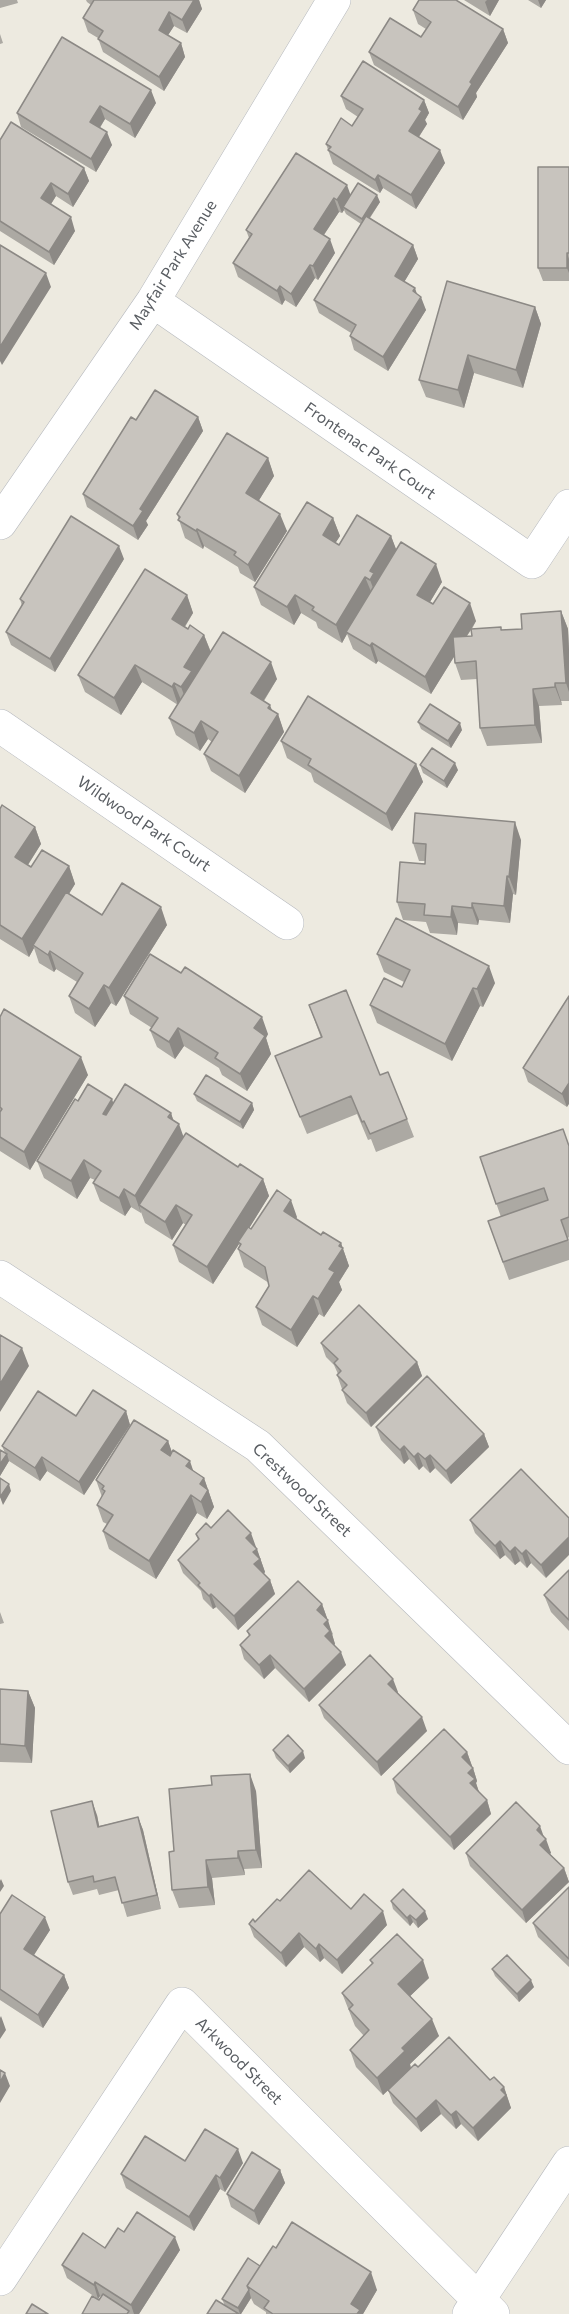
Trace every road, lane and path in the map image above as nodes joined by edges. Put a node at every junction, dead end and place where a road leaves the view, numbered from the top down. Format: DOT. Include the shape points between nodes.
graph roads {
  1 [pos="334,0"];
  2 [pos="153,301"];
  3 [pos="569,506"];
  4 [pos="3,510"];
  5 [pos="0,726"];
  6 [pos="287,923"];
  7 [pos="0,1277"];
  8 [pos="569,1748"];
  9 [pos="569,2163"];
  10 [pos="0,2279"];
  11 [pos="480,2309"];
  1 -- 2 [label="street, Mayfair Park Avenue"];
  2 -- 3 [label="street, Frontenac Park Court" via="532,562"];
  2 -- 4 [label="street, Mayfair Park Avenue"];
  5 -- 6 [label="street, Wildwood Park Court"];
  7 -- 8 [label="street, Crestwood Street" via="258,1446"];
  9 -- 11 [label="street"];
  10 -- 11 [label="street, Arkwood Street" via="182,2004"];
}
